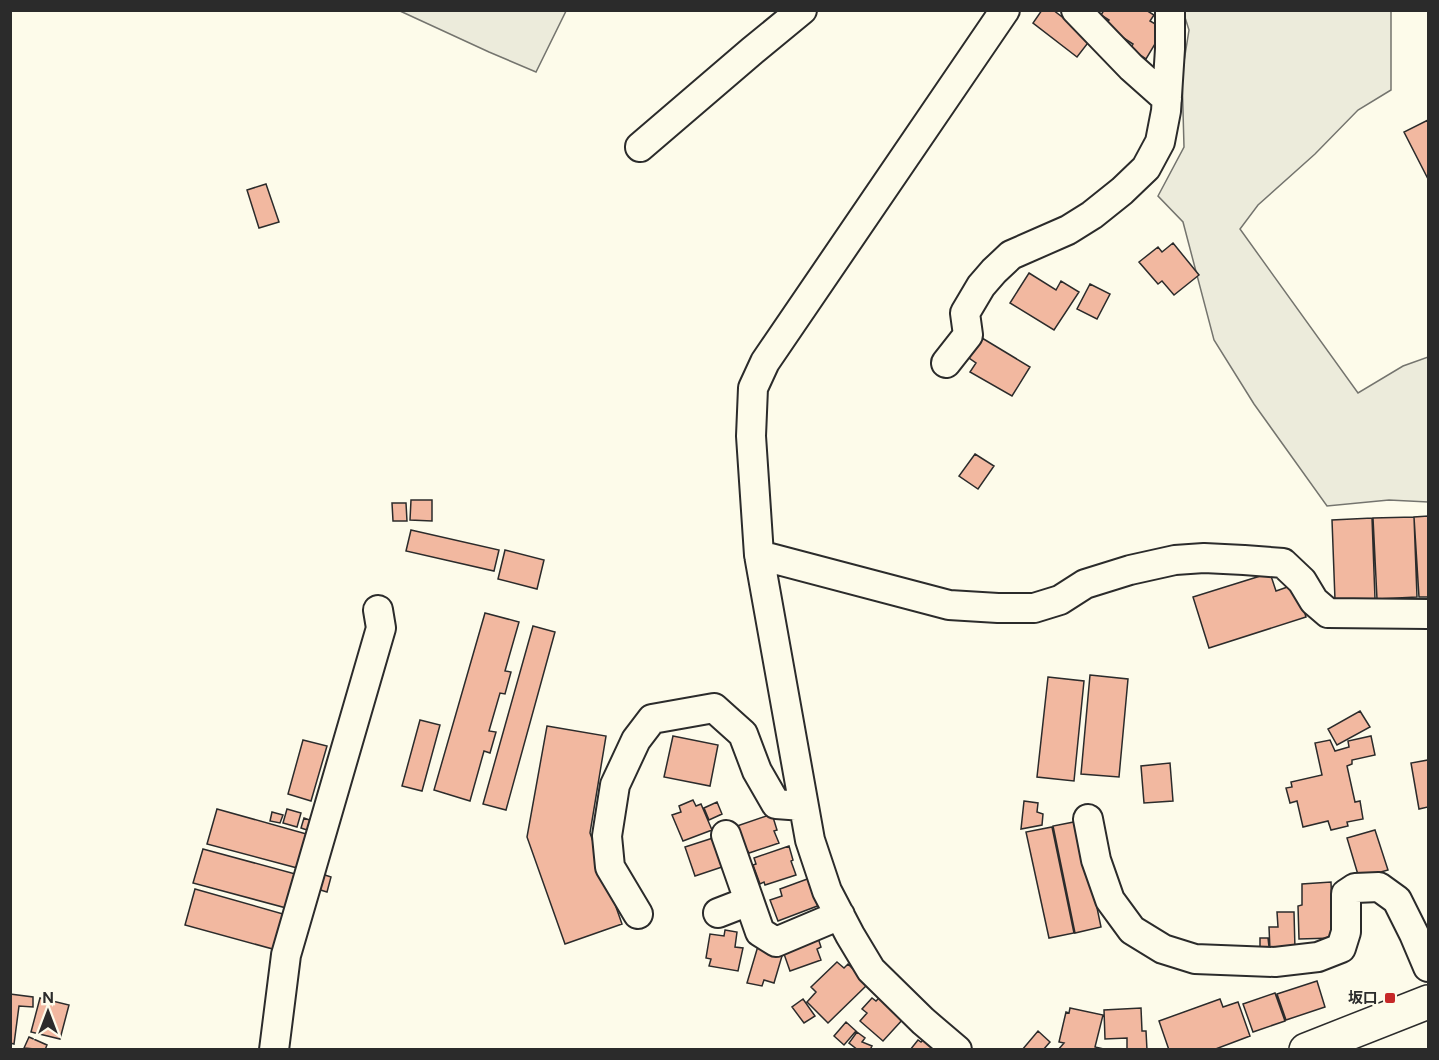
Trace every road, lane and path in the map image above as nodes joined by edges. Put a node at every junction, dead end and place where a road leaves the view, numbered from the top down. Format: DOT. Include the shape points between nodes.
graph roads {
  1 [pos="802,10"];
  2 [pos="1005,10"];
  3 [pos="1076,10"];
  4 [pos="1170,10"];
  5 [pos="1167,99"];
  6 [pos="640,147"];
  7 [pos="946,363"];
  8 [pos="759,555"];
  9 [pos="378,610"];
  10 [pos="1428,614"];
  11 [pos="803,806"];
  12 [pos="1088,819"];
  13 [pos="726,835"];
  14 [pos="749,901"];
  15 [pos="718,913"];
  16 [pos="638,914"];
  17 [pos="840,915"];
  18 [pos="1428,967"];
  19 [pos="1428,1002"];
  20 [pos="1428,1027"];
  21 [pos="274,1050"];
  22 [pos="957,1050"];
  23 [pos="1306,1050"];
  24 [pos="1365,1050"];
  1 -- 6 [label="street"];
  2 -- 8 [label="street" via="765,362 753,388 751,436"];
  3 -- 5 [label="street"];
  4 -- 5 [label="street"];
  5 -- 7 [label="street" via="1160,142 1146,168 1092,215 1011,255 994,271 965,313 968,335"];
  8 -- 10 [label="street" via="949,605 998,608 1034,608 1060,600 1085,584 1174,560 1282,563 1328,613"];
  8 -- 11 [label="street"];
  9 -- 21 [label="street" via="381,628 286,955"];
  11 -- 16 [label="street" via="776,804 743,734 714,708 652,719 636,740 615,785 607,836 610,867"];
  11 -- 17 [label="street" via="826,891"];
  12 -- 18 [label="street" via="1096,860 1110,900 1132,930 1163,949 1195,959 1275,962 1318,957 1341,948 1346,932 1346,894 1355,888 1378,887 1397,900"];
  13 -- 14 [label="street"];
  14 -- 15 [label="street"];
  14 -- 17 [label="street" via="760,932 776,942"];
  17 -- 22 [label="street" via="871,970"];
  19 -- 23 [label="main road"];
  20 -- 24 [label="main road"];
}
